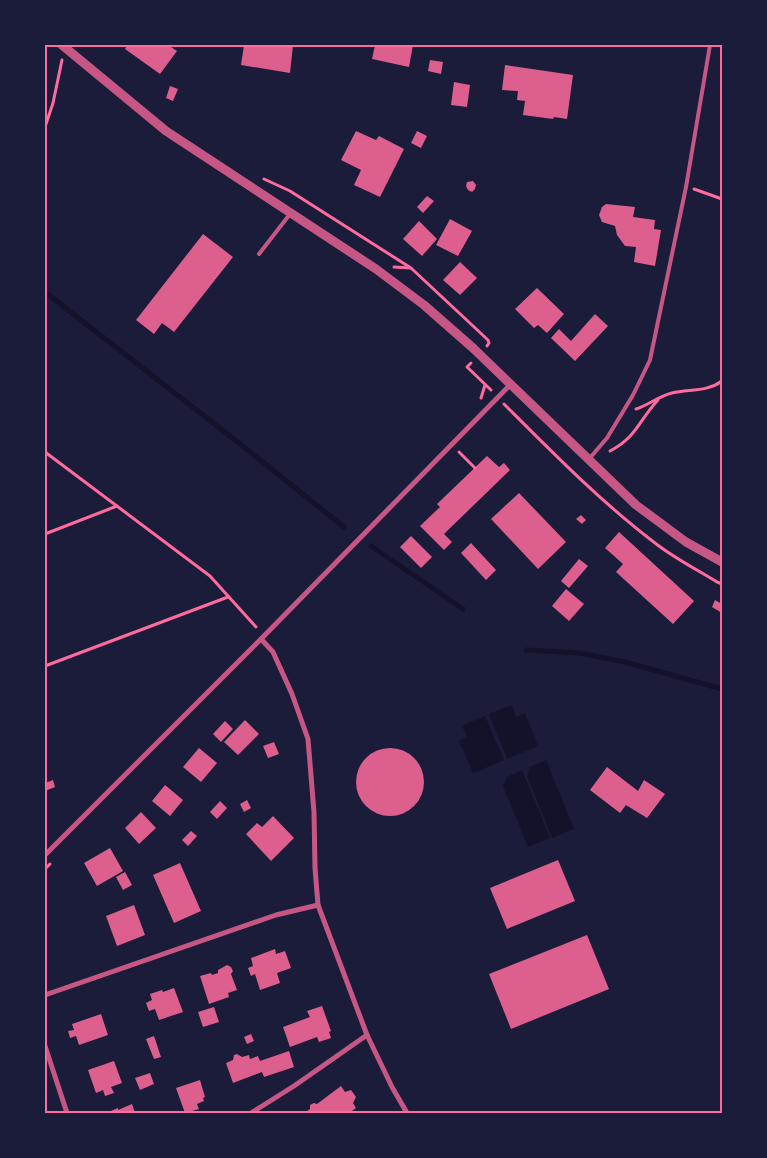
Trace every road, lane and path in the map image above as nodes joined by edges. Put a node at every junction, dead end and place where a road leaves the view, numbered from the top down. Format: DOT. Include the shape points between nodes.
graph roads {
  1 [pos="710,45"];
  2 [pos="63,46"];
  3 [pos="45,127"];
  4 [pos="259,177"];
  5 [pos="686,187"];
  6 [pos="722,198"];
  7 [pos="291,213"];
  8 [pos="259,254"];
  9 [pos="411,268"];
  10 [pos="722,381"];
  11 [pos="485,384"];
  12 [pos="511,384"];
  13 [pos="498,397"];
  14 [pos="660,397"];
  15 [pos="481,399"];
  16 [pos="621,415"];
  17 [pos="596,451"];
  18 [pos="45,452"];
  19 [pos="459,452"];
  20 [pos="588,459"];
  21 [pos="475,468"];
  22 [pos="117,506"];
  23 [pos="45,534"];
  24 [pos="722,562"];
  25 [pos="722,584"];
  26 [pos="228,597"];
  27 [pos="262,620"];
  28 [pos="256,627"];
  29 [pos="249,634"];
  30 [pos="261,639"];
  31 [pos="45,666"];
  32 [pos="45,855"];
  33 [pos="318,905"];
  34 [pos="45,995"];
  35 [pos="367,1035"];
  36 [pos="45,1046"];
  37 [pos="67,1113"];
  38 [pos="250,1113"];
  39 [pos="407,1113"];
  1 -- 5 [label="lane"];
  2 -- 3 [label="path" via="53,103"];
  2 -- 7 [label="street" via="166,131"];
  4 -- 9 [label="path" via="290,191"];
  5 -- 6 [label="path"];
  5 -- 16 [label="lane" via="650,360"];
  7 -- 8 [label="lane"];
  7 -- 12 [label="street" via="376,268 424,305"];
  10 -- 14 [label="path" via="705,389 673,392"];
  11 -- 15 [label="path"];
  12 -- 13 [label="street"];
  12 -- 20 [label="street"];
  13 -- 25 [label="path" via="624,518 656,544"];
  13 -- 30 [label="street"];
  14 -- 16 [label="path"];
  14 -- 17 [label="path" via="634,434 610,451"];
  16 -- 17 [label="lane"];
  17 -- 20 [label="lane"];
  18 -- 22 [label="path"];
  19 -- 21 [label="path"];
  20 -- 24 [label="street" via="636,506 686,542"];
  22 -- 23 [label="path"];
  22 -- 26 [label="path" via="210,576"];
  26 -- 28 [label="path"];
  26 -- 31 [label="path"];
  27 -- 28 [label="path"];
  28 -- 29 [label="path"];
  30 -- 32 [label="street"];
  30 -- 33 [label="street" via="273,652 308,738"];
  33 -- 34 [label="street" via="276,914"];
  33 -- 35 [label="street"];
  35 -- 38 [label="street"];
  35 -- 39 [label="street"];
  36 -- 37 [label="street"];
}
